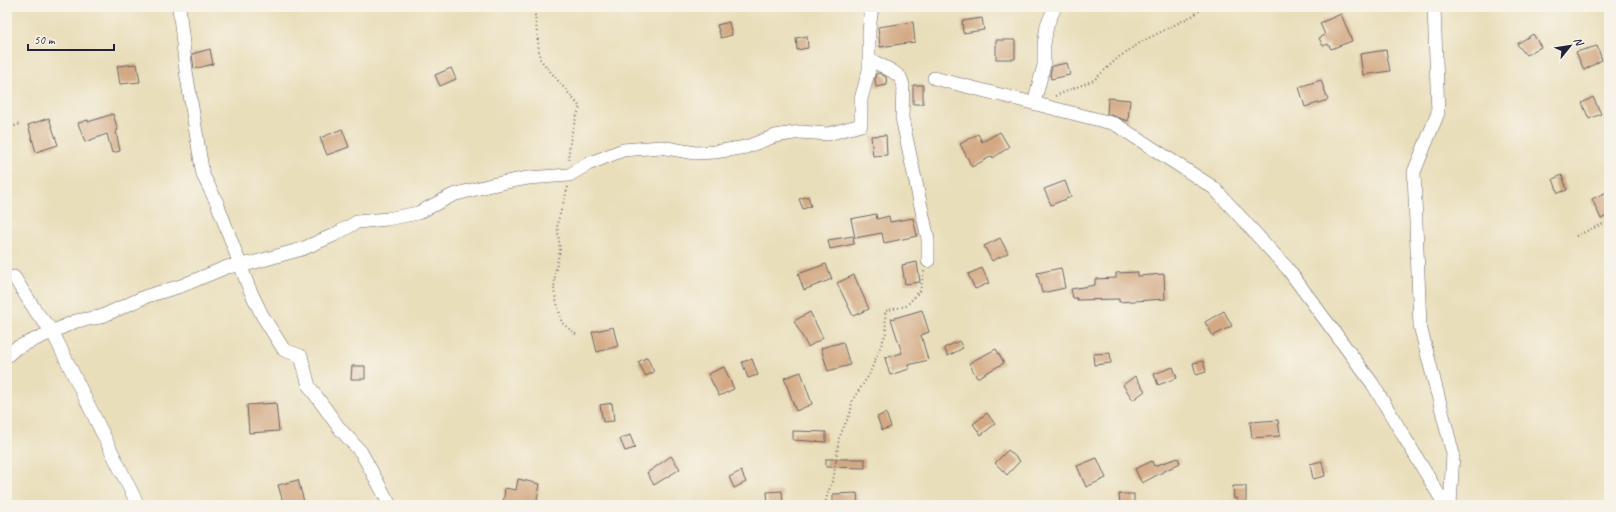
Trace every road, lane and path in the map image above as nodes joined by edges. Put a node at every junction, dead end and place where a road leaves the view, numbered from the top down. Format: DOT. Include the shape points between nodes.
graph roads {
  1 [pos="179,7"];
  2 [pos="534,7"];
  3 [pos="872,7"];
  4 [pos="1055,7"];
  5 [pos="1202,7"];
  6 [pos="1434,7"];
  7 [pos="869,59"];
  8 [pos="934,78"];
  9 [pos="1053,96"];
  10 [pos="1035,99"];
  11 [pos="20,124"];
  12 [pos="7,129"];
  13 [pos="569,175"];
  14 [pos="1609,221"];
  15 [pos="1576,236"];
  16 [pos="928,260"];
  17 [pos="240,265"];
  18 [pos="14,277"];
  19 [pos="52,331"];
  20 [pos="578,336"];
  21 [pos="7,356"];
  22 [pos="138,505"];
  23 [pos="390,505"];
  24 [pos="825,505"];
  25 [pos="1445,505"];
  26 [pos="1450,505"];
  1 -- 17 [label="street" via="186,71 203,175 217,203"];
  2 -- 13 [label="path" via="540,59 580,107 568,148"];
  3 -- 7 [label="street" via="868,30"];
  4 -- 10 [label="street" via="1047,26 1044,65"];
  5 -- 9 [label="path" via="1194,15 1119,56 1094,80"];
  6 -- 26 [label="street" via="1438,113 1414,172 1420,326 1453,454"];
  7 -- 13 [label="street" via="869,70 861,99 861,125 828,134 800,132 775,136 746,147 715,152 695,153 661,147 623,150"];
  7 -- 16 [label="street" via="892,71 900,77 903,84 902,118 928,239"];
  8 -- 25 [label="street" via="1115,124 1214,188 1287,268 1372,383"];
  11 -- 12 [label="path"];
  13 -- 17 [label="street" via="528,178 460,193 418,213 357,222 302,249"];
  13 -- 20 [label="path" via="568,188 557,224 560,250 554,273 554,291 562,323"];
  14 -- 15 [label="path"];
  16 -- 24 [label="path" via="920,291 906,306 885,311 886,334 869,375 852,401 851,411 839,438 834,476"];
  17 -- 19 [label="street" via="227,267 182,286 147,296 100,317 76,321"];
  17 -- 23 [label="street" via="262,315 284,350 301,356 308,386 340,430 361,452"];
  18 -- 19 [label="street"];
  19 -- 21 [label="street" via="16,348"];
  19 -- 22 [label="street"];
}
